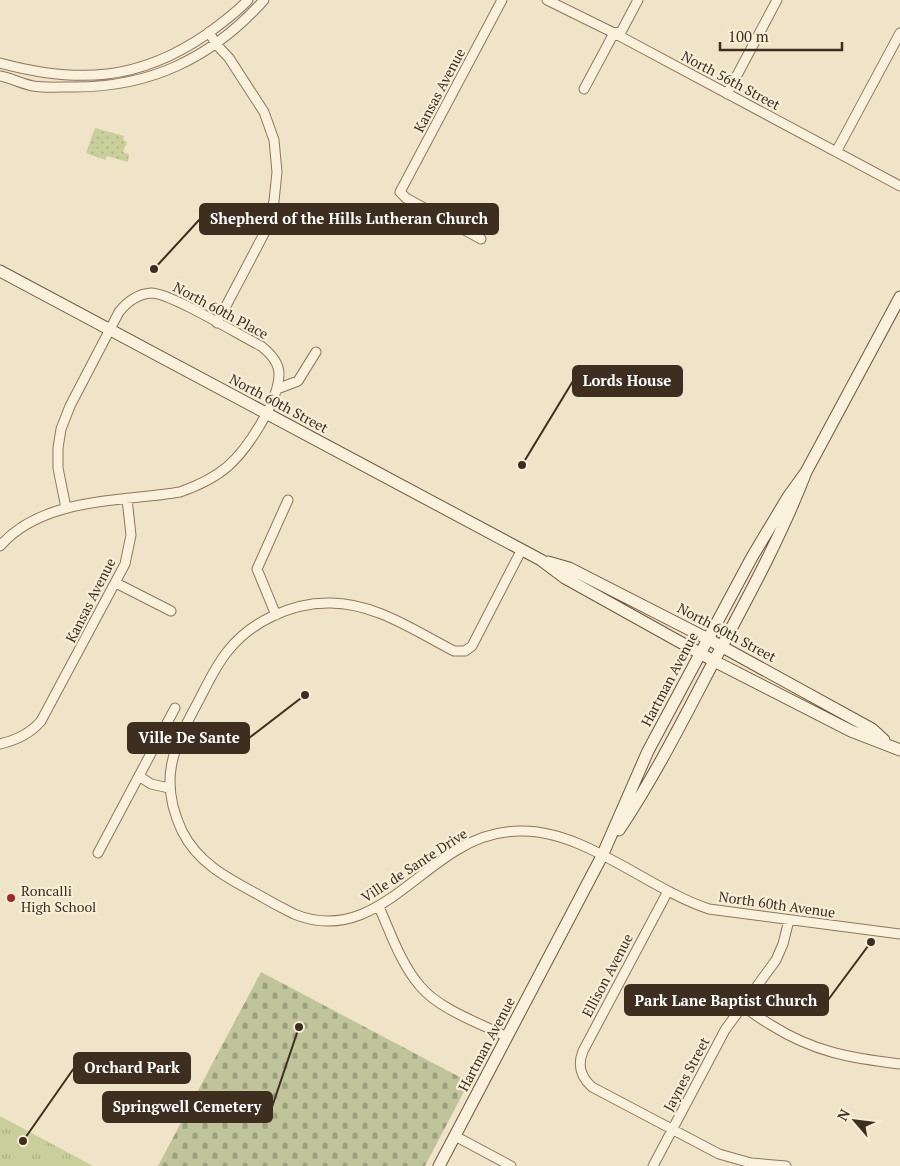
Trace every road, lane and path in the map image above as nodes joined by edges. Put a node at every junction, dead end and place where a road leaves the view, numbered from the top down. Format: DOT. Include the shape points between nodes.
graph roads {
  1 [pos="248,0"];
  2 [pos="264,0"];
  3 [pos="502,0"];
  4 [pos="547,0"];
  5 [pos="638,0"];
  6 [pos="777,0"];
  7 [pos="209,32"];
  8 [pos="614,33"];
  9 [pos="900,33"];
  10 [pos="216,44"];
  11 [pos="0,63"];
  12 [pos="0,76"];
  13 [pos="584,89"];
  14 [pos="727,94"];
  15 [pos="836,152"];
  16 [pos="900,186"];
  17 [pos="481,239"];
  18 [pos="1,274"];
  19 [pos="900,297"];
  20 [pos="217,323"];
  21 [pos="110,330"];
  22 [pos="316,352"];
  23 [pos="277,388"];
  24 [pos="266,414"];
  25 [pos="806,472"];
  26 [pos="127,499"];
  27 [pos="288,500"];
  28 [pos="66,508"];
  29 [pos="0,546"];
  30 [pos="522,549"];
  31 [pos="541,560"];
  32 [pos="116,583"];
  33 [pos="171,611"];
  34 [pos="276,615"];
  35 [pos="708,639"];
  36 [pos="722,646"];
  37 [pos="701,653"];
  38 [pos="714,661"];
  39 [pos="175,708"];
  40 [pos="0,744"];
  41 [pos="896,748"];
  42 [pos="139,776"];
  43 [pos="169,788"];
  44 [pos="98,853"];
  45 [pos="602,856"];
  46 [pos="668,891"];
  47 [pos="379,907"];
  48 [pos="789,920"];
  49 [pos="900,934"];
  50 [pos="742,1005"];
  51 [pos="507,1037"];
  52 [pos="900,1064"];
  53 [pos="672,1130"];
  54 [pos="455,1136"];
  55 [pos="439,1166"];
  56 [pos="511,1166"];
  57 [pos="653,1166"];
  58 [pos="786,1166"];
  1 -- 7 [label="street" via="238,12"];
  2 -- 10 [label="street" via="233,32"];
  3 -- 17 [label="street, Kansas Avenue" via="400,192"];
  4 -- 8 [label="street, North 56th Street"];
  5 -- 8 [label="street" via="621,32"];
  6 -- 14 [label="street"];
  7 -- 10 [label="street"];
  7 -- 11 [label="street" via="162,60 108,74 46,74"];
  8 -- 13 [label="street"];
  8 -- 14 [label="street, North 56th Street"];
  9 -- 15 [label="street"];
  10 -- 12 [label="street" via="164,72 105,87 32,86"];
  10 -- 20 [label="street" via="229,58 264,112 274,140 277,172 266,230"];
  14 -- 15 [label="street, North 56th Street"];
  15 -- 16 [label="street, North 56th Street"];
  18 -- 21 [label="main road, North 60th Street"];
  19 -- 25 [label="main road, Hartman Avenue"];
  20 -- 21 [label="street, North 60th Place" via="169,297 150,293 130,300"];
  20 -- 23 [label="street, North 60th Place" via="273,357 278,369"];
  21 -- 24 [label="main road, North 60th Street"];
  21 -- 28 [label="street, North 60th Place" via="61,429 58,468"];
  22 -- 23 [label="street" via="298,381"];
  23 -- 24 [label="street, North 60th Place"];
  24 -- 26 [label="street" via="242,452 212,478 180,492"];
  24 -- 30 [label="main road, North 60th Street"];
  25 -- 35 [label="main road, Hartman Avenue" via="752,557"];
  25 -- 36 [label="main road, Hartman Avenue" via="791,509"];
  26 -- 28 [label="street"];
  26 -- 32 [label="street, Kansas Avenue" via="130,545"];
  27 -- 34 [label="street" via="258,569"];
  28 -- 29 [label="street" via="35,519"];
  30 -- 31 [label="main road, North 60th Street"];
  30 -- 34 [label="street, Ville de Sante Drive" via="472,646 465,651 454,651 386,616 347,604 310,604"];
  31 -- 35 [label="main road, North 60th Street" via="570,568"];
  31 -- 37 [label="main road, North 60th Street" via="565,578"];
  32 -- 33 [label="street"];
  32 -- 40 [label="street, Kansas Avenue" via="46,714 31,731"];
  34 -- 43 [label="street, Ville de Sante Drive" via="256,625 238,640 215,670 178,741"];
  35 -- 36 [label="main road, North 60th Street"];
  35 -- 37 [label="main road, Hartman Avenue"];
  36 -- 38 [label="main road, Hartman Avenue"];
  36 -- 41 [label="main road, North 60th Street" via="872,729"];
  37 -- 38 [label="main road, North 60th Street"];
  37 -- 45 [label="main road, Hartman Avenue" via="648,751"];
  38 -- 41 [label="main road, North 60th Street" via="851,730"];
  38 -- 45 [label="main road, Hartman Avenue" via="678,731"];
  39 -- 42 [label="street"];
  42 -- 43 [label="street" via="151,784"];
  42 -- 44 [label="street"];
  43 -- 47 [label="street, Ville de Sante Drive" via="188,841 207,864 228,878 294,914 316,920 343,920"];
  45 -- 46 [label="street, North 60th Avenue"];
  45 -- 47 [label="street, Ville de Sante Drive" via="574,841 549,833 521,831 496,834 457,849"];
  45 -- 51 [label="main road, Hartman Avenue"];
  46 -- 48 [label="street, North 60th Avenue" via="715,910"];
  46 -- 53 [label="street, Ellison Avenue" via="583,1051 580,1065 582,1074 592,1087"];
  47 -- 51 [label="street" via="404,962 421,987 448,1008"];
  48 -- 49 [label="street, North 60th Avenue"];
  48 -- 50 [label="street, Jaynes Street" via="776,960"];
  50 -- 52 [label="street" via="810,1046 847,1057"];
  50 -- 53 [label="street, Jaynes Street" via="725,1030"];
  51 -- 54 [label="main road, Hartman Avenue"];
  53 -- 57 [label="street, Jaynes Street"];
  53 -- 58 [label="street" via="736,1160"];
  54 -- 55 [label="main road, Hartman Avenue"];
  54 -- 56 [label="street"];
}
